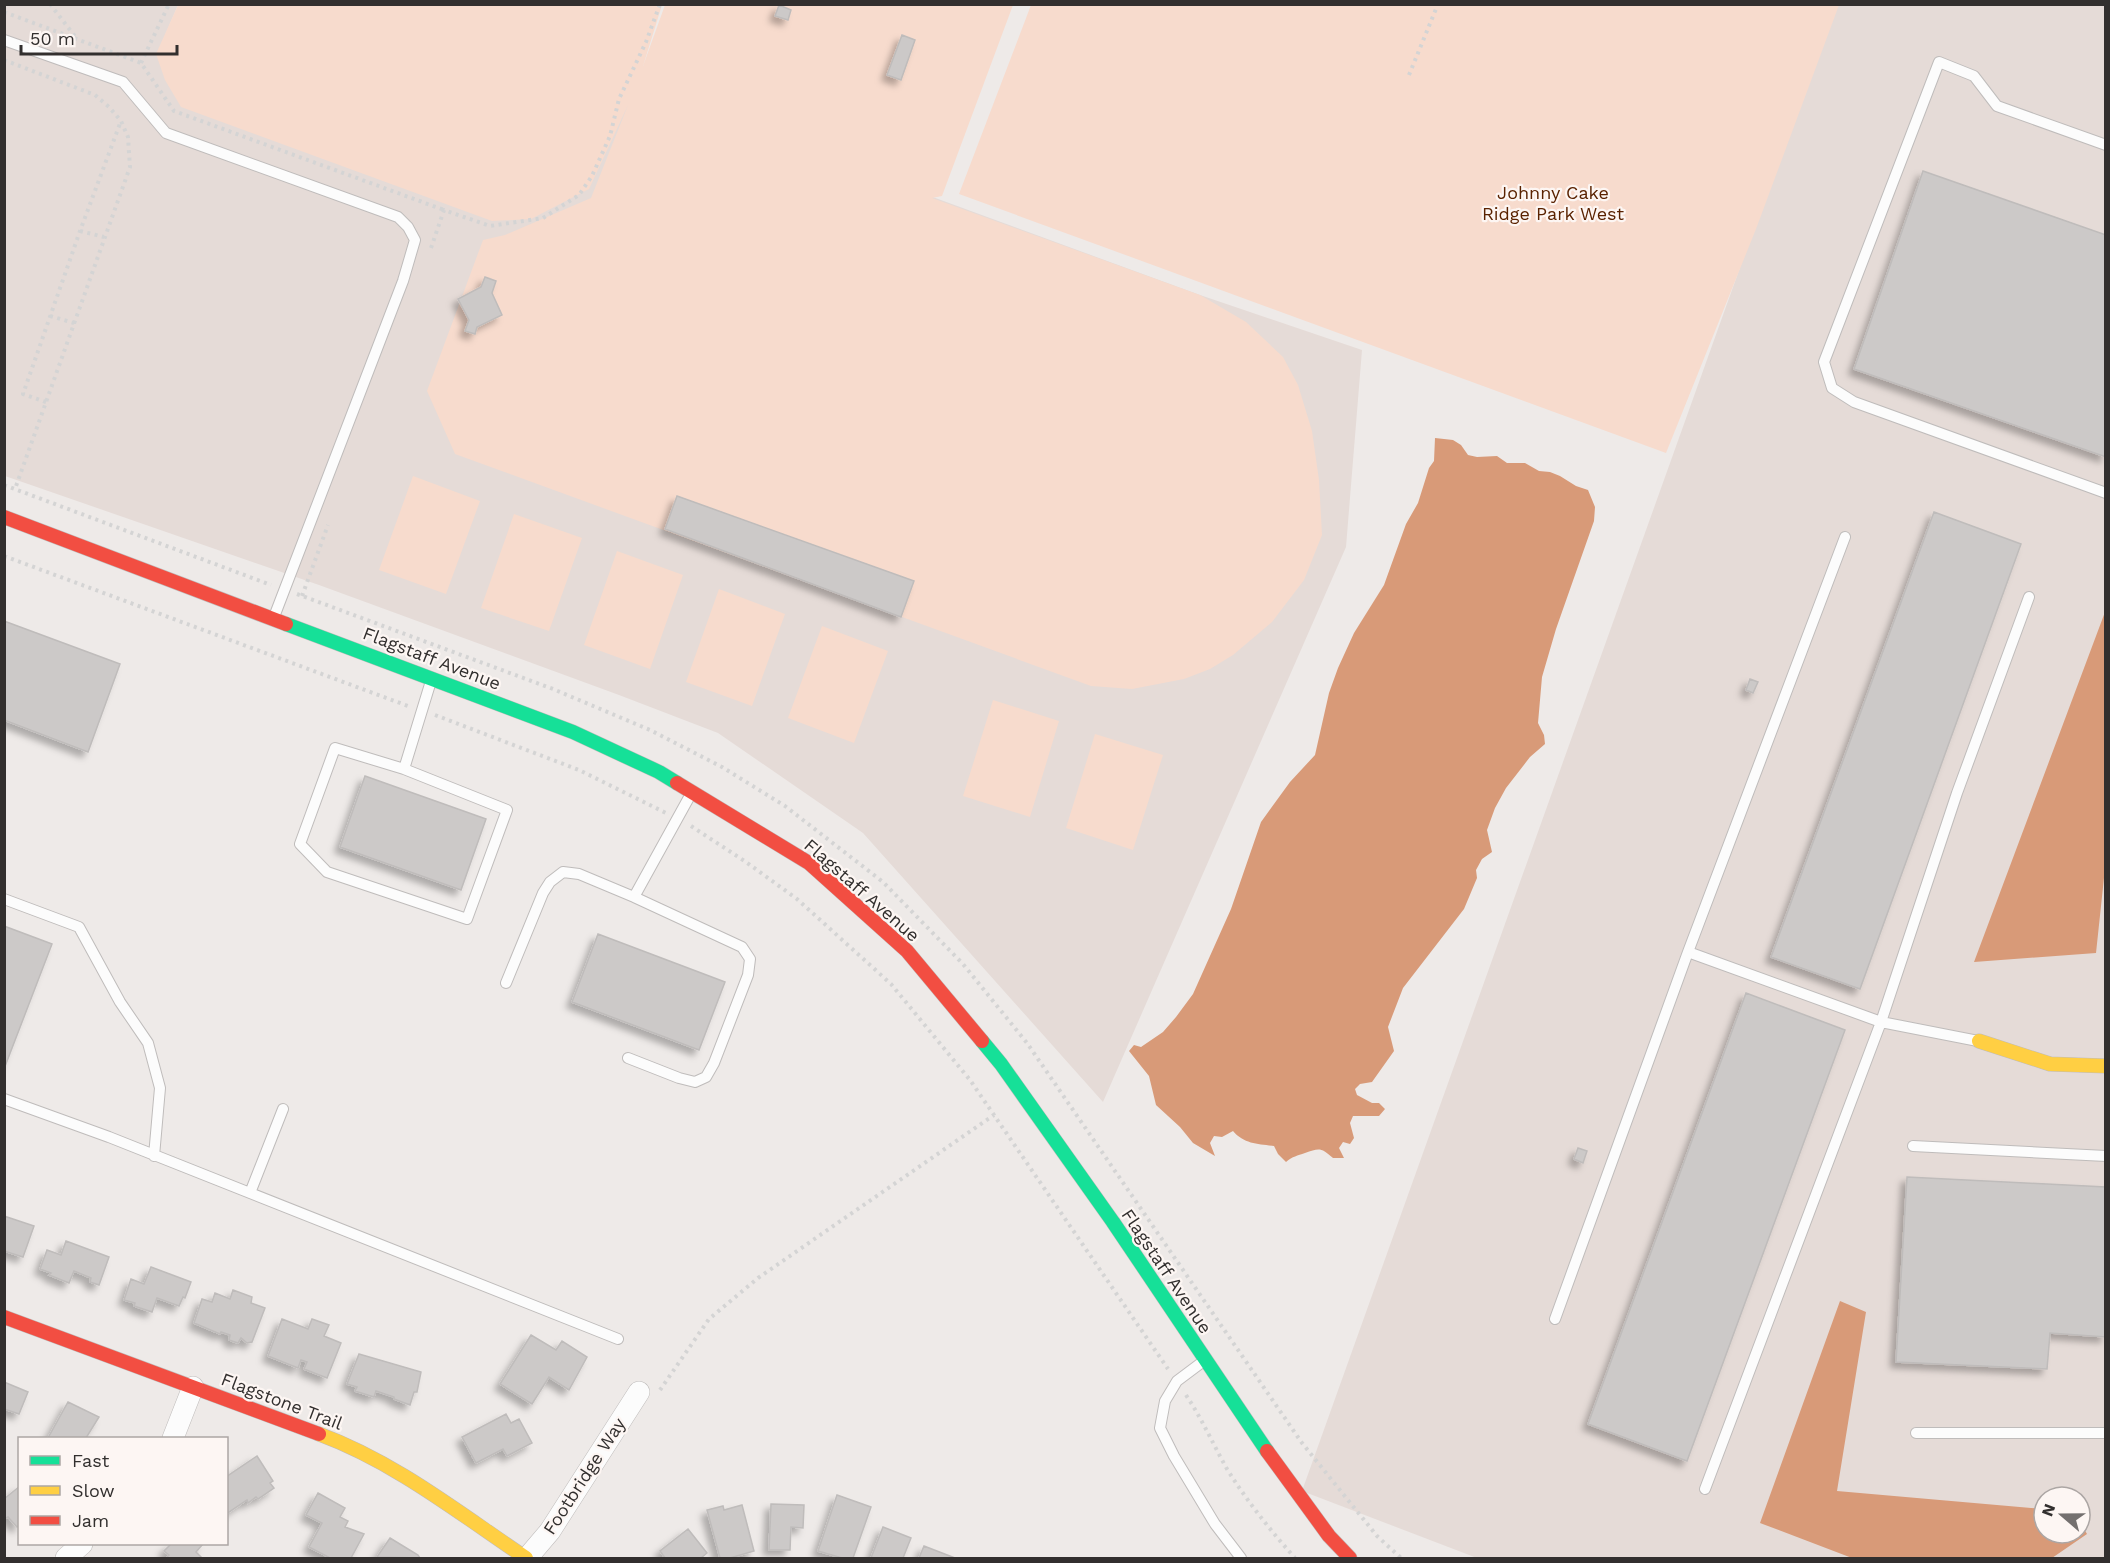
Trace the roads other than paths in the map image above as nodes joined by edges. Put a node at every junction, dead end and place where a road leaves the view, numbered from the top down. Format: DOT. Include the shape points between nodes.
graph roads {
  1 [pos="4,40"];
  2 [pos="2106,145"];
  3 [pos="2106,493"];
  4 [pos="4,517"];
  5 [pos="1845,537"];
  6 [pos="2029,597"];
  7 [pos="274,618"];
  8 [pos="432,678"];
  9 [pos="404,770"];
  10 [pos="692,792"];
  11 [pos="634,897"];
  12 [pos="4,899"];
  13 [pos="1688,952"];
  14 [pos="506,983"];
  15 [pos="1881,1022"];
  16 [pos="1979,1041"];
  17 [pos="628,1058"];
  18 [pos="2106,1066"];
  19 [pos="4,1099"];
  20 [pos="283,1109"];
  21 [pos="1913,1146"];
  22 [pos="154,1155"];
  23 [pos="2106,1156"];
  24 [pos="250,1193"];
  25 [pos="4,1317"];
  26 [pos="1555,1319"];
  27 [pos="618,1339"];
  28 [pos="1205,1359"];
  29 [pos="193,1387"];
  30 [pos="649,1392"];
  31 [pos="1916,1433"];
  32 [pos="2106,1434"];
  33 [pos="173,1437"];
  34 [pos="1705,1489"];
  35 [pos="81,1545"];
  36 [pos="66,1558"];
  37 [pos="527,1558"];
  38 [pos="1241,1558"];
  39 [pos="1350,1558"];
  1 -- 7 [label="lane" via="123,81 166,133 398,217 415,240 404,281"];
  2 -- 3 [label="lane" via="1997,106 1974,76 1939,62 1824,362 1832,388 1854,402"];
  4 -- 7 [label="street, Flagstaff Avenue"];
  5 -- 13 [label="lane"];
  6 -- 15 [label="lane" via="1957,793"];
  7 -- 8 [label="street, Flagstaff Avenue"];
  8 -- 9 [label="lane"];
  8 -- 10 [label="street, Flagstaff Avenue" via="573,732 659,772"];
  9 -- 9 [label="lane" via="335,748 300,844 327,872 467,919 507,810"];
  10 -- 11 [label="lane"];
  10 -- 28 [label="street, Flagstaff Avenue" via="809,863 907,951 1001,1064"];
  11 -- 14 [label="lane" via="579,873 563,872 543,893"];
  11 -- 17 [label="lane" via="742,947 750,959 748,975 706,1077 695,1082"];
  12 -- 22 [label="lane" via="79,927 120,1002 148,1043 160,1088"];
  13 -- 15 [label="lane"];
  13 -- 26 [label="lane"];
  15 -- 16 [label="lane"];
  15 -- 34 [label="lane"];
  16 -- 18 [label="street" via="2050,1064"];
  19 -- 22 [label="lane"];
  20 -- 24 [label="lane"];
  21 -- 23 [label="lane"];
  22 -- 24 [label="lane"];
  24 -- 27 [label="lane"];
  25 -- 29 [label="street, Flagstone Trail"];
  28 -- 38 [label="lane" via="1177,1381 1165,1401 1160,1428 1209,1514"];
  28 -- 39 [label="street, Flagstaff Avenue" via="1329,1536"];
  29 -- 33 [label="street"];
  29 -- 37 [label="street, Flagstone Trail" via="366,1454"];
  30 -- 37 [label="street, Footbridge Way"];
  31 -- 32 [label="lane"];
  35 -- 36 [label="street"];
}
